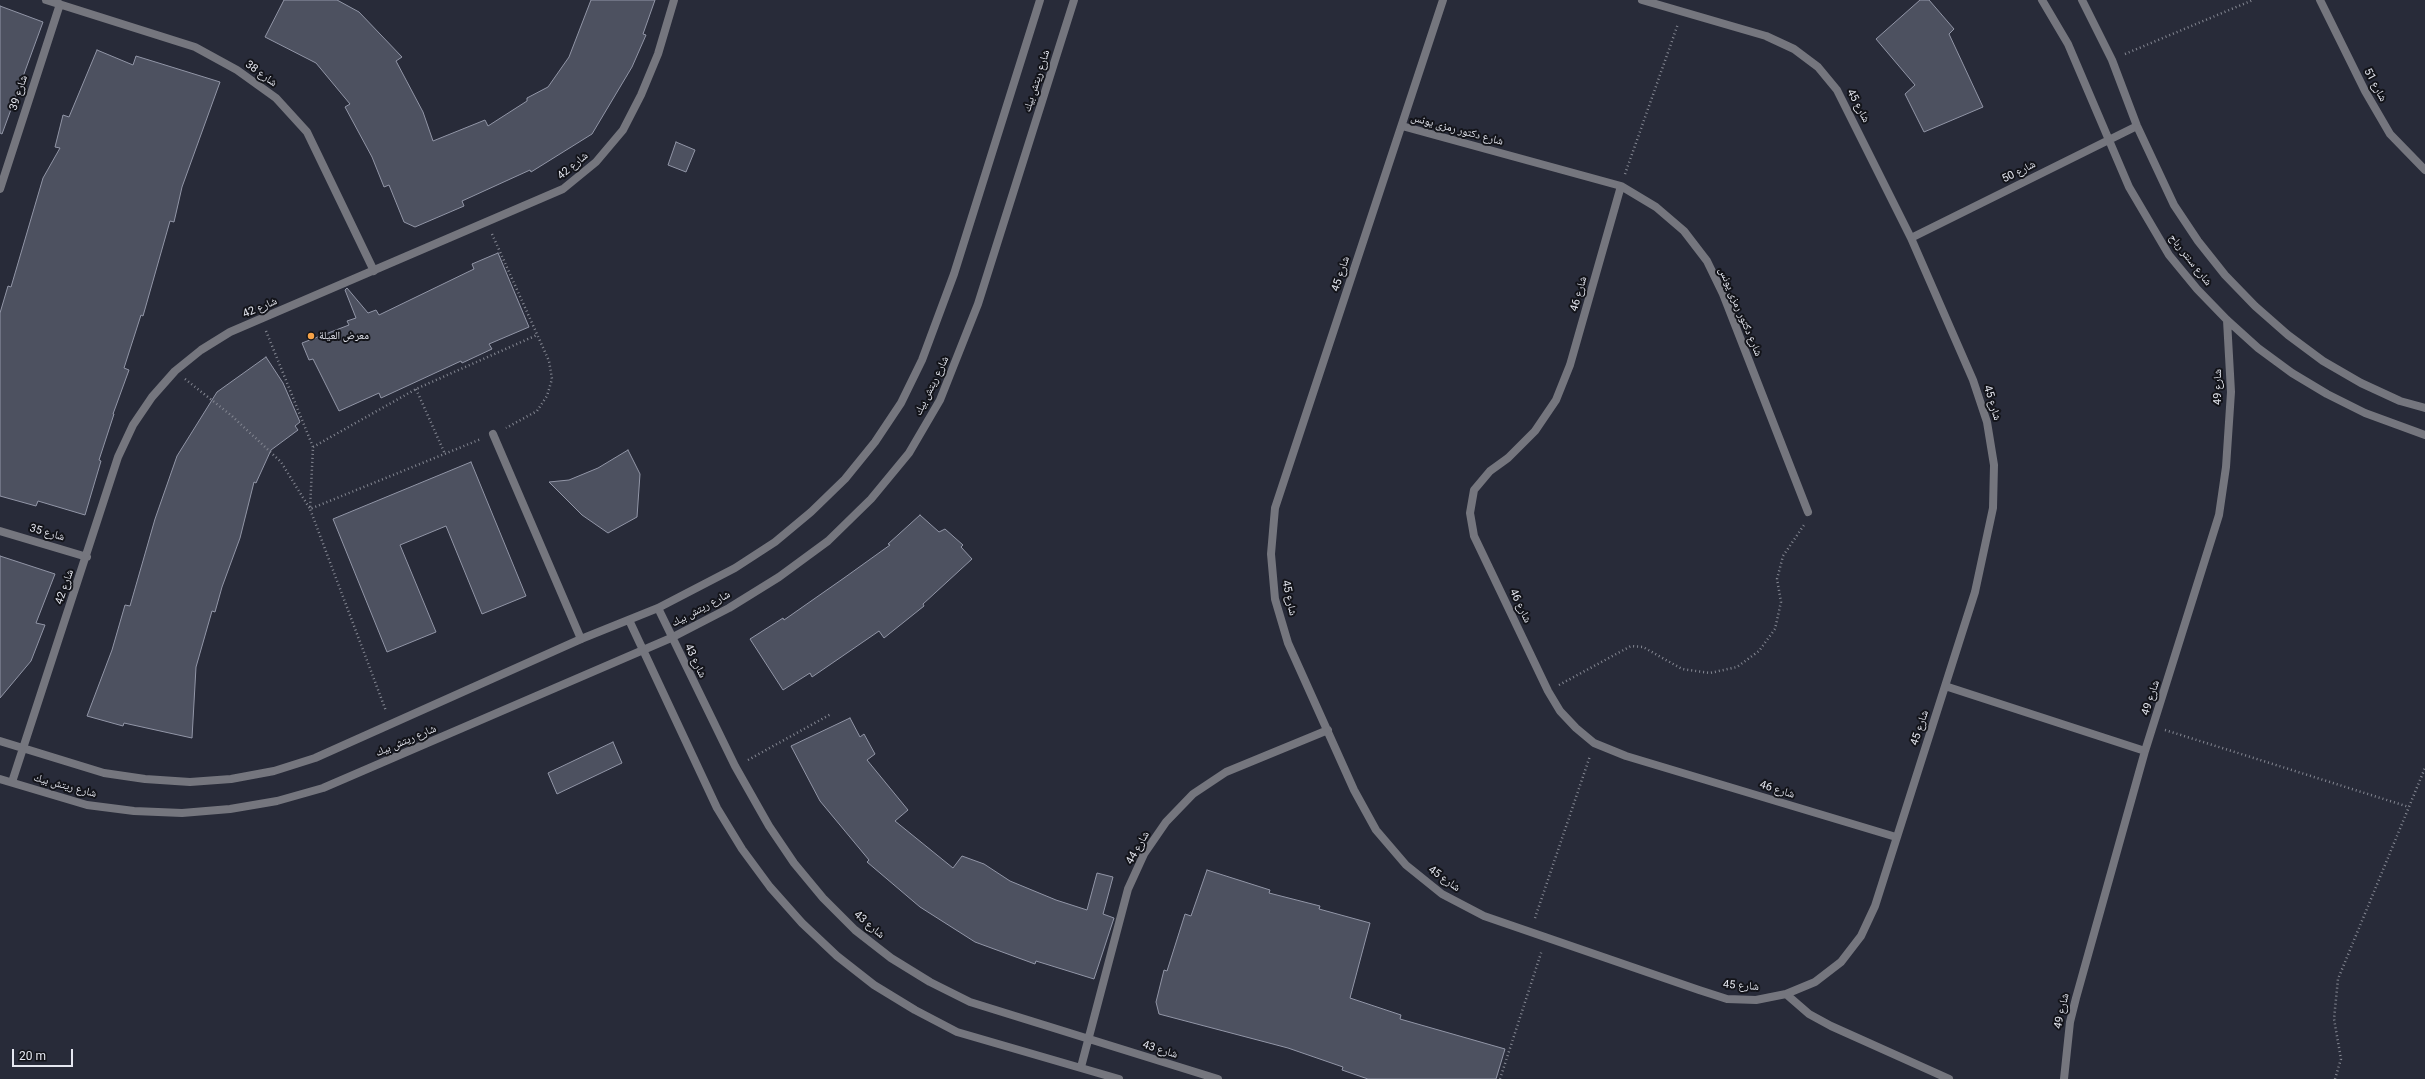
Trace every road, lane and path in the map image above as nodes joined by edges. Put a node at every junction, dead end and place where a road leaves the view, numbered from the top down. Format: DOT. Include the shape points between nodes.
graph roads {
  1 [pos="46,0"];
  2 [pos="674,0"];
  3 [pos="1040,0"];
  4 [pos="1074,0"];
  5 [pos="1443,0"];
  6 [pos="1642,0"];
  7 [pos="2042,0"];
  8 [pos="2082,0"];
  9 [pos="2253,0"];
  10 [pos="2320,0"];
  11 [pos="60,4"];
  12 [pos="1682,12"];
  13 [pos="2112,60"];
  14 [pos="1402,126"];
  15 [pos="2137,126"];
  16 [pos="2108,140"];
  17 [pos="3,168"];
  18 [pos="2425,170"];
  19 [pos="1621,186"];
  20 [pos="0,189"];
  21 [pos="487,222"];
  22 [pos="1911,238"];
  23 [pos="374,271"];
  24 [pos="261,319"];
  25 [pos="2227,320"];
  26 [pos="537,335"];
  27 [pos="175,371"];
  28 [pos="416,389"];
  29 [pos="2425,408"];
  30 [pos="493,434"];
  31 [pos="2425,435"];
  32 [pos="313,447"];
  33 [pos="444,454"];
  34 [pos="310,509"];
  35 [pos="1808,512"];
  36 [pos="0,531"];
  37 [pos="87,557"];
  38 [pos="658,608"];
  39 [pos="629,620"];
  40 [pos="671,638"];
  41 [pos="581,639"];
  42 [pos="643,651"];
  43 [pos="1945,686"];
  44 [pos="1548,691"];
  45 [pos="831,714"];
  46 [pos="391,724"];
  47 [pos="2153,726"];
  48 [pos="1328,730"];
  49 [pos="0,742"];
  50 [pos="1594,743"];
  51 [pos="23,748"];
  52 [pos="2145,752"];
  53 [pos="735,766"];
  54 [pos="2425,768"];
  55 [pos="0,778"];
  56 [pos="12,782"];
  57 [pos="2409,807"];
  58 [pos="1896,837"];
  59 [pos="1530,932"];
  60 [pos="1546,937"];
  61 [pos="1786,994"];
  62 [pos="1089,1039"];
  63 [pos="1081,1067"];
  64 [pos="1119,1079"];
  65 [pos="1218,1079"];
  66 [pos="1500,1079"];
  67 [pos="1949,1079"];
  68 [pos="2064,1079"];
  69 [pos="2335,1079"];
  1 -- 11 [label="street, شارع 38"];
  2 -- 21 [label="street, شارع 42" via="658,54 642,95 623,130 596,162 563,189"];
  3 -- 38 [label="street, شارع ريتش بيك" via="954,274 922,360 901,403 855,467 812,512 775,542 735,568"];
  4 -- 40 [label="street, شارع ريتش بيك" via="978,304 940,400 909,453 871,499 828,541 779,577 729,608"];
  5 -- 14 [label="street, شارع 45"];
  6 -- 12 [label="street, شارع 45"];
  7 -- 16 [label="street, شارع سنتر رباح" via="2068,44"];
  8 -- 13 [label="street, شارع سنتر رباح"];
  9 -- 13 [label="path"];
  10 -- 18 [label="street, شارع 51" via="2364,91 2390,134"];
  11 -- 17 [label="street, شارع 39"];
  11 -- 23 [label="street, شارع 38" via="195,47 237,70 276,98 307,132"];
  12 -- 19 [label="path"];
  12 -- 22 [label="street, شارع 45" via="1766,36 1794,49 1818,67 1838,90"];
  13 -- 15 [label="street, شارع سنتر رباح"];
  14 -- 19 [label="street, شارع دكتور رمزى يونس"];
  14 -- 48 [label="street, شارع 45" via="1275,508 1271,554 1275,599 1288,643"];
  15 -- 16 [label="street, شارع 50"];
  15 -- 29 [label="street, شارع سنتر رباح" via="2174,205 2225,275 2255,306 2323,361 2400,401"];
  16 -- 22 [label="street, شارع 50"];
  16 -- 25 [label="street, شارع سنتر رباح" via="2128,187 2166,249 2197,289"];
  17 -- 20 [label="street, شارع 39"];
  19 -- 35 [label="street, شارع دكتور رمزى يونس" via="1656,207 1684,232 1707,261 1723,294"];
  19 -- 44 [label="street, شارع 46" via="1570,365 1556,400 1535,431 1508,458 1490,471 1474,490 1470,513 1474,536"];
  21 -- 23 [label="street, شارع 42"];
  21 -- 26 [label="path"];
  22 -- 43 [label="street, شارع 45" via="1973,380 1987,422 1994,465 1993,508 1985,551 1975,592"];
  23 -- 24 [label="street, شارع 42"];
  24 -- 27 [label="street, شارع 42" via="224,336"];
  24 -- 32 [label="path"];
  25 -- 31 [label="street, شارع سنتر رباح" via="2258,348 2327,394 2365,413"];
  25 -- 47 [label="street, شارع 49" via="2230,392 2226,467 2219,515"];
  26 -- 28 [label="path"];
  26 -- 30 [label="path" via="549,361 552,379 548,396 537,411"];
  27 -- 34 [label="path" via="232,416 281,462"];
  27 -- 37 [label="street, شارع 42" via="152,397 118,457"];
  28 -- 32 [label="path"];
  28 -- 33 [label="path"];
  30 -- 33 [label="path"];
  30 -- 41 [label="street"];
  32 -- 34 [label="path"];
  33 -- 34 [label="path"];
  34 -- 46 [label="path"];
  35 -- 44 [label="path" via="1806,523 1783,556 1777,579 1781,602 1775,629 1759,651 1737,667 1710,673 1682,669 1643,647 1631,646"];
  36 -- 37 [label="street, شارع 35"];
  37 -- 51 [label="street, شارع 42"];
  38 -- 39 [label="street, شارع ريتش بيك"];
  38 -- 40 [label="street, شارع 43"];
  39 -- 41 [label="street, شارع ريتش بيك"];
  39 -- 42 [label="street"];
  40 -- 42 [label="street, شارع ريتش بيك"];
  40 -- 53 [label="street, شارع 43"];
  41 -- 46 [label="street, شارع ريتش بيك"];
  42 -- 56 [label="street, شارع ريتش بيك" via="323,788 277,801 198,812 134,811 82,804"];
  42 -- 63 [label="street" via="717,808 742,849 770,887 802,923 837,956 868,980 915,1010 957,1032"];
  43 -- 52 [label="street"];
  43 -- 58 [label="street, شارع 45"];
  44 -- 50 [label="street, شارع 46" via="1565,716"];
  45 -- 53 [label="path"];
  46 -- 51 [label="street, شارع ريتش بيك" via="315,758 274,771 231,779 190,782 104,773"];
  47 -- 52 [label="street, شارع 49"];
  47 -- 57 [label="path"];
  48 -- 59 [label="street, شارع 45" via="1354,790 1376,830 1406,865 1442,894 1484,916"];
  48 -- 62 [label="street, شارع 44" via="1226,772 1193,794 1166,822 1144,854 1128,889"];
  49 -- 51 [label="street, شارع ريتش بيك"];
  50 -- 58 [label="street, شارع 46" via="1626,756"];
  50 -- 59 [label="path"];
  51 -- 56 [label="street, شارع 42"];
  52 -- 68 [label="street, شارع 49" via="2070,1022"];
  53 -- 62 [label="street, شارع 43" via="769,826 794,863 823,898 855,930 891,958 970,1002"];
  54 -- 57 [label="path"];
  55 -- 56 [label="street, شارع ريتش بيك"];
  57 -- 69 [label="path" via="2338,979 2334,1020 2341,1059"];
  58 -- 61 [label="street, شارع 45" via="1875,906 1862,936 1841,962 1815,982"];
  59 -- 60 [label="street, شارع 45"];
  60 -- 61 [label="street, شارع 45" via="1727,999 1756,1000"];
  60 -- 66 [label="path"];
  61 -- 67 [label="street" via="1809,1014 1831,1026"];
  62 -- 63 [label="street, شارع 44"];
  62 -- 65 [label="street, شارع 43"];
  63 -- 64 [label="street"];
}
